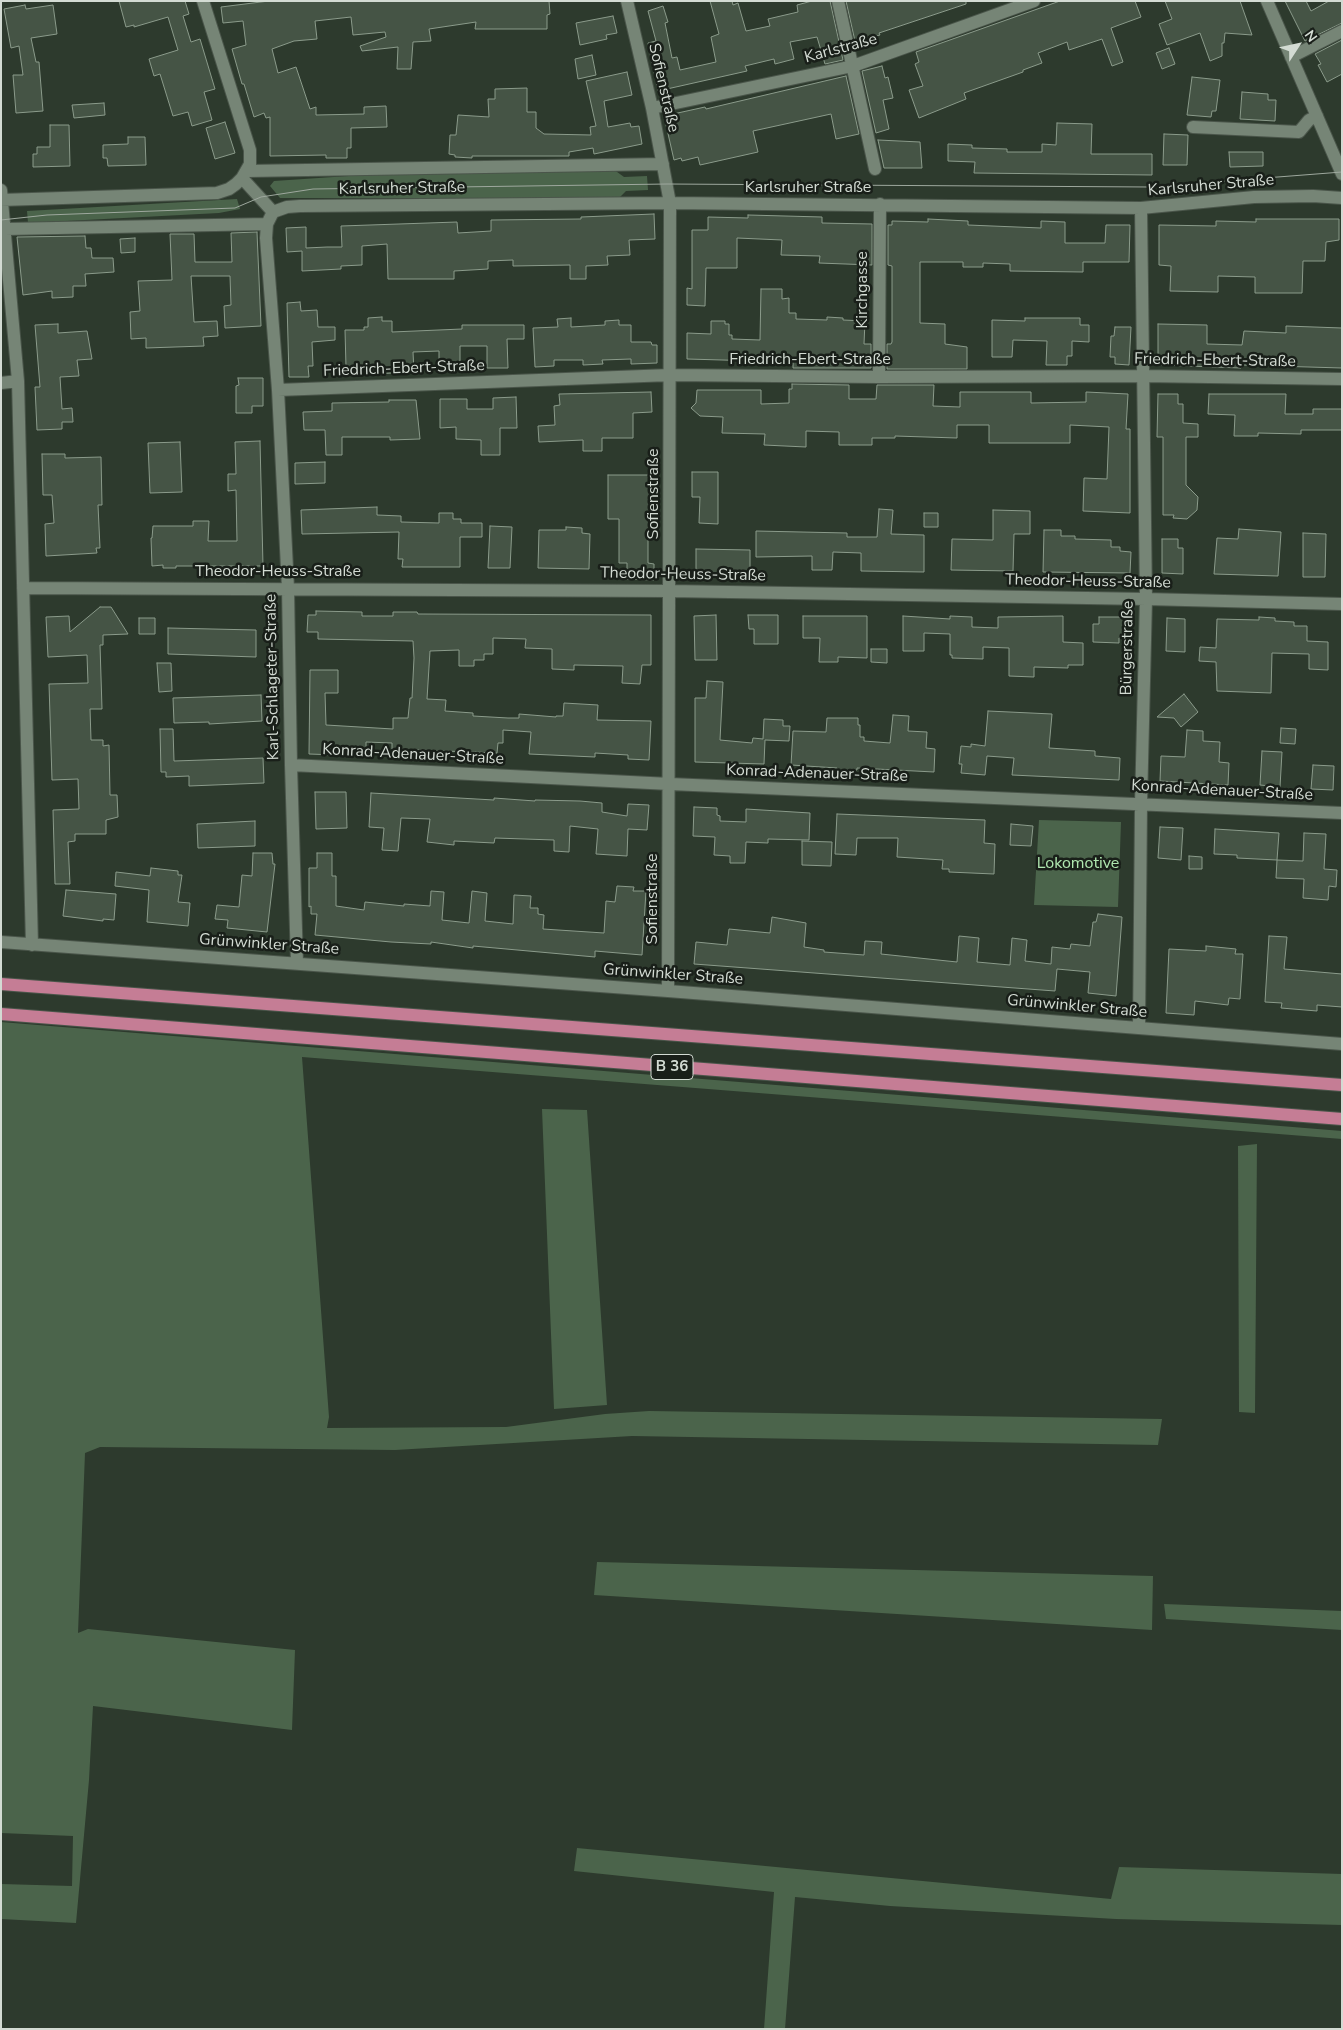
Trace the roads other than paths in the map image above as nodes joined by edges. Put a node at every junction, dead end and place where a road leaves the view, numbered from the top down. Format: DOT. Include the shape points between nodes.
graph roads {
  1 [pos="204,1"];
  2 [pos="627,1"];
  3 [pos="838,1"];
  4 [pos="1034,1"];
  5 [pos="1267,1"];
  6 [pos="1342,32"];
  7 [pos="1291,57"];
  8 [pos="853,66"];
  9 [pos="652,108"];
  10 [pos="1317,116"];
  11 [pos="1193,127"];
  12 [pos="663,164"];
  13 [pos="1341,167"];
  14 [pos="875,169"];
  15 [pos="245,175"];
  16 [pos="2,197"];
  17 [pos="1342,198"];
  18 [pos="670,203"];
  19 [pos="880,204"];
  20 [pos="1141,208"];
  21 [pos="274,212"];
  22 [pos="267,224"];
  23 [pos="5,229"];
  24 [pos="670,375"];
  25 [pos="1142,376"];
  26 [pos="878,377"];
  27 [pos="1342,379"];
  28 [pos="18,381"];
  29 [pos="1,383"];
  30 [pos="278,390"];
  31 [pos="23,588"];
  32 [pos="288,588"];
  33 [pos="670,591"];
  34 [pos="1146,599"];
  35 [pos="1342,604"];
  36 [pos="291,766"];
  37 [pos="670,784"];
  38 [pos="1141,804"];
  39 [pos="1342,813"];
  40 [pos="1,942"];
  41 [pos="32,945"];
  42 [pos="297,963"];
  43 [pos="1,984"];
  44 [pos="668,991"];
  45 [pos="1,1014"];
  46 [pos="1139,1028"];
  47 [pos="1342,1044"];
  48 [pos="1342,1084"];
  49 [pos="1342,1119"];
  1 -- 15 [label="street" via="250,150 251,158"];
  2 -- 9 [label="street, Sofienstraße"];
  3 -- 8 [label="street"];
  4 -- 8 [label="street, Karlstraße"];
  5 -- 7 [label="street"];
  6 -- 7 [label="street"];
  7 -- 10 [label="street"];
  8 -- 9 [label="street, Karlstraße"];
  8 -- 14 [label="street"];
  9 -- 12 [label="street, Sofienstraße"];
  10 -- 11 [label="street" via="1299,132"];
  10 -- 13 [label="street"];
  12 -- 15 [label="street, Karlsruher Straße"];
  12 -- 18 [label="street, Sofienstraße"];
  15 -- 16 [label="street" via="229,189 217,192"];
  15 -- 21 [label="street"];
  16 -- 23 [label="street"];
  17 -- 20 [label="street, Karlsruher Straße" via="1254,197"];
  18 -- 19 [label="street, Karlsruher Straße"];
  18 -- 21 [label="street, Karlsruher Straße" via="286,207"];
  18 -- 24 [label="street, Sofienstraße"];
  19 -- 20 [label="street, Karlsruher Straße"];
  19 -- 26 [label="street, Kirchgasse"];
  20 -- 25 [label="street, Bürgerstraße"];
  21 -- 22 [label="street, Karl-Schlageter-Straße"];
  22 -- 23 [label="street"];
  22 -- 30 [label="street, Karl-Schlageter-Straße"];
  23 -- 28 [label="street"];
  24 -- 26 [label="street, Friedrich-Ebert-Straße"];
  24 -- 30 [label="street, Friedrich-Ebert-Straße"];
  24 -- 33 [label="street, Sofienstraße"];
  25 -- 26 [label="street, Friedrich-Ebert-Straße"];
  25 -- 27 [label="street, Friedrich-Ebert-Straße"];
  25 -- 34 [label="street, Bürgerstraße"];
  28 -- 29 [label="street"];
  28 -- 31 [label="street"];
  30 -- 32 [label="street, Karl-Schlageter-Straße"];
  31 -- 32 [label="street, Theodor-Heuss-Straße"];
  31 -- 41 [label="street"];
  32 -- 33 [label="street, Theodor-Heuss-Straße"];
  32 -- 36 [label="street, Karl-Schlageter-Straße"];
  33 -- 34 [label="street, Theodor-Heuss-Straße"];
  33 -- 37 [label="street, Sofienstraße"];
  34 -- 35 [label="street, Theodor-Heuss-Straße"];
  34 -- 38 [label="street, Bürgerstraße"];
  36 -- 37 [label="street, Konrad-Adenauer-Straße"];
  36 -- 42 [label="street, Karl-Schlageter-Straße"];
  37 -- 38 [label="street, Konrad-Adenauer-Straße"];
  37 -- 44 [label="street, Sofienstraße"];
  38 -- 39 [label="street, Konrad-Adenauer-Straße"];
  38 -- 46 [label="street, Bürgerstraße"];
  40 -- 41 [label="street, Grünwinkler Straße"];
  41 -- 42 [label="street, Grünwinkler Straße"];
  42 -- 44 [label="street, Grünwinkler Straße"];
  43 -- 48 [label="main road, B 36"];
  44 -- 46 [label="street, Grünwinkler Straße"];
  45 -- 49 [label="main road, B 36"];
  46 -- 47 [label="street, Grünwinkler Straße"];
}
